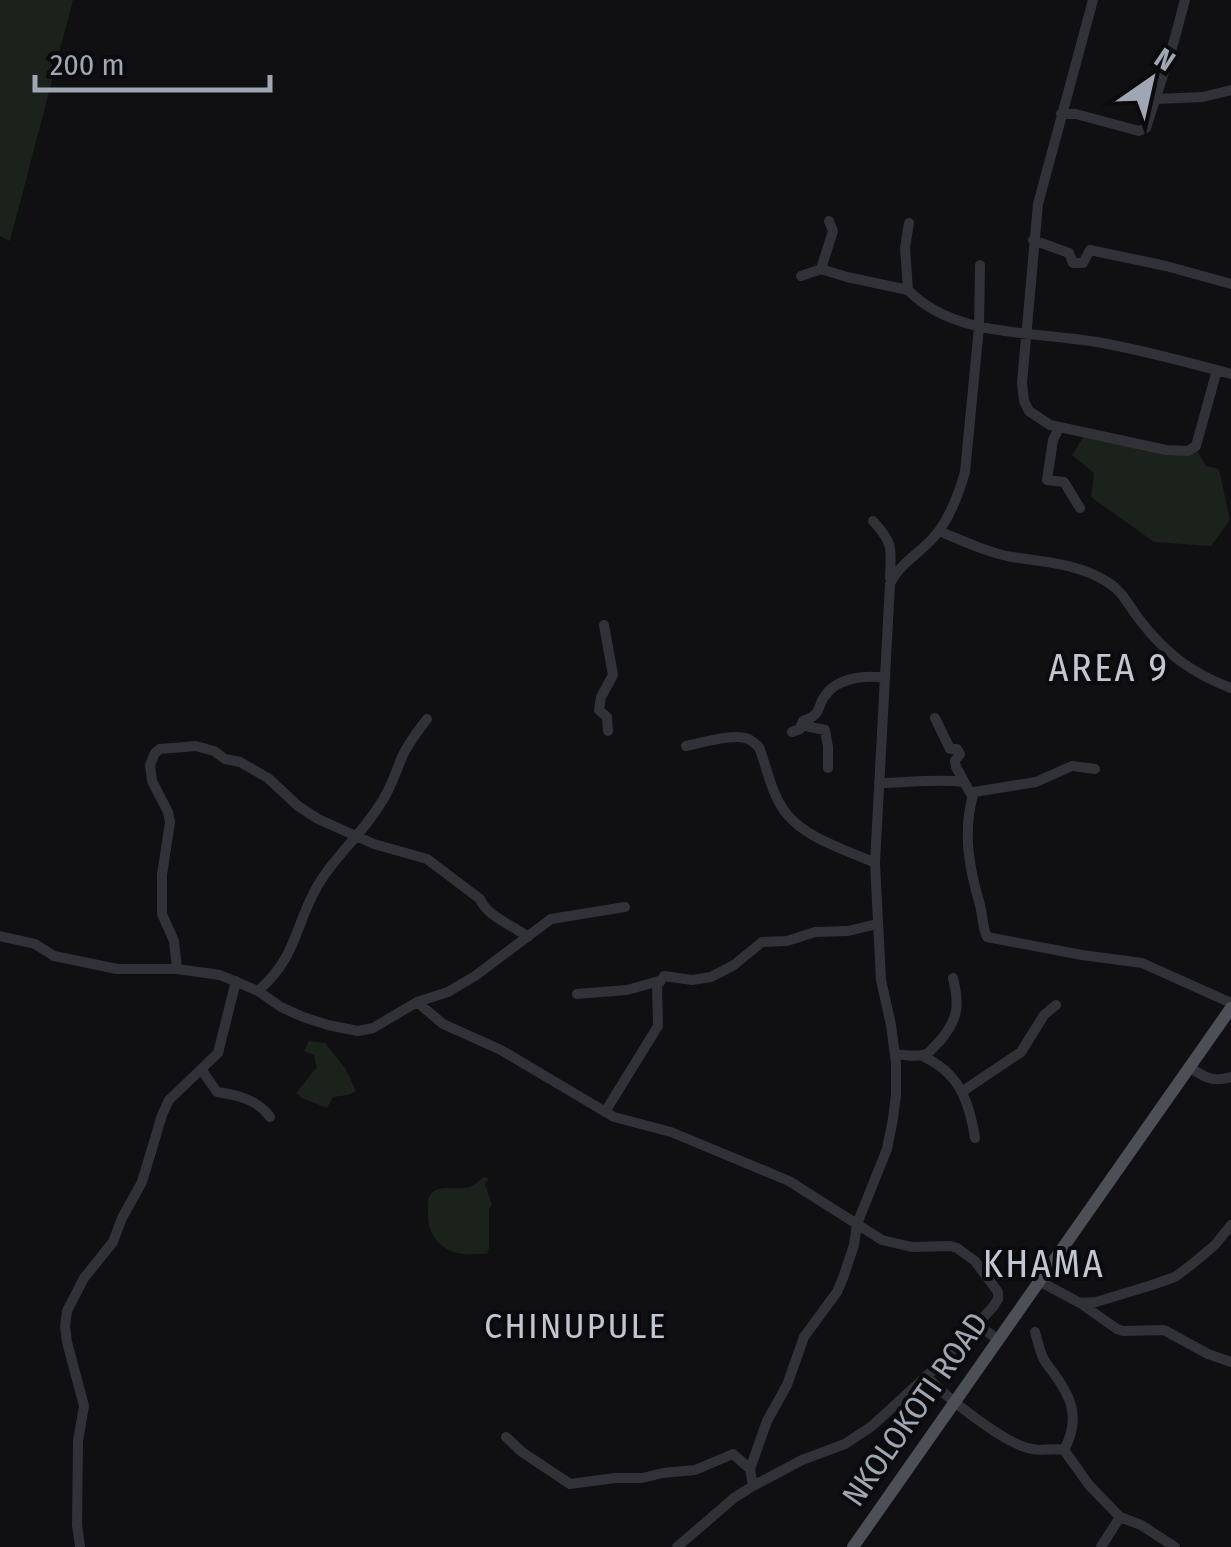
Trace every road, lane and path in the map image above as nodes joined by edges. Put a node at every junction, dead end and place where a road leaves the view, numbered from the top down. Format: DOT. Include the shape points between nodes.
graph roads {
  1 [pos="1093,0"];
  2 [pos="1184,0"];
  3 [pos="1231,90"];
  4 [pos="1156,99"];
  5 [pos="1061,114"];
  6 [pos="829,221"];
  7 [pos="909,223"];
  8 [pos="1033,240"];
  9 [pos="980,265"];
  10 [pos="821,269"];
  11 [pos="802,276"];
  12 [pos="1231,284"];
  13 [pos="908,290"];
  14 [pos="978,327"];
  15 [pos="1028,332"];
  16 [pos="1217,370"];
  17 [pos="1231,374"];
  18 [pos="1059,428"];
  19 [pos="1080,508"];
  20 [pos="873,521"];
  21 [pos="939,531"];
  22 [pos="890,584"];
  23 [pos="604,625"];
  24 [pos="886,678"];
  25 [pos="1231,688"];
  26 [pos="935,718"];
  27 [pos="427,719"];
  28 [pos="608,731"];
  29 [pos="686,746"];
  30 [pos="828,768"];
  31 [pos="1096,769"];
  32 [pos="964,782"];
  33 [pos="879,783"];
  34 [pos="972,796"];
  35 [pos="356,836"];
  36 [pos="876,863"];
  37 [pos="625,907"];
  38 [pos="877,924"];
  39 [pos="0,936"];
  40 [pos="528,937"];
  41 [pos="177,969"];
  42 [pos="953,978"];
  43 [pos="236,981"];
  44 [pos="659,981"];
  45 [pos="258,992"];
  46 [pos="577,994"];
  47 [pos="416,1002"];
  48 [pos="1056,1005"];
  49 [pos="1231,1005"];
  50 [pos="895,1054"];
  51 [pos="922,1056"];
  52 [pos="1189,1067"];
  53 [pos="201,1069"];
  54 [pos="1231,1078"];
  55 [pos="962,1091"];
  56 [pos="605,1112"];
  57 [pos="270,1117"];
  58 [pos="975,1138"];
  59 [pos="857,1224"];
  60 [pos="1231,1225"];
  61 [pos="1039,1281"];
  62 [pos="1080,1303"];
  63 [pos="977,1324"];
  64 [pos="1035,1332"];
  65 [pos="996,1339"];
  66 [pos="1231,1362"];
  67 [pos="926,1376"];
  68 [pos="953,1403"];
  69 [pos="506,1437"];
  70 [pos="1064,1450"];
  71 [pos="750,1469"];
  72 [pos="753,1486"];
  73 [pos="1118,1525"];
  74 [pos="1164,1542"];
  75 [pos="80,1547"];
  76 [pos="677,1547"];
  77 [pos="852,1547"];
  78 [pos="1101,1547"];
  79 [pos="1175,1547"];
  1 -- 5 [label="street"];
  2 -- 4 [label="street"];
  3 -- 4 [label="street"];
  4 -- 5 [label="street" via="1140,131"];
  5 -- 8 [label="street"];
  6 -- 10 [label="street" via="833,231"];
  7 -- 13 [label="street"];
  8 -- 12 [label="street" via="1069,252 1072,263 1083,263 1090,250"];
  8 -- 15 [label="street"];
  9 -- 14 [label="street"];
  10 -- 11 [label="street"];
  10 -- 13 [label="street"];
  13 -- 14 [label="street" via="934,311"];
  14 -- 15 [label="street"];
  14 -- 21 [label="street" via="965,472"];
  15 -- 16 [label="street"];
  15 -- 18 [label="street" via="1025,406"];
  16 -- 17 [label="street"];
  16 -- 18 [label="street" via="1192,449 1166,450"];
  18 -- 19 [label="street" via="1047,480 1064,482"];
  20 -- 22 [label="street" via="892,550"];
  21 -- 22 [label="street"];
  21 -- 25 [label="street" via="984,550 1096,576 1120,591 1175,659"];
  22 -- 24 [label="street"];
  23 -- 28 [label="street" via="613,675 598,710"];
  24 -- 30 [label="street" via="848,679 796,729 824,730"];
  24 -- 33 [label="street"];
  26 -- 32 [label="street" via="950,749 960,754 956,767"];
  27 -- 35 [label="street"];
  29 -- 36 [label="street" via="751,741 787,816"];
  31 -- 34 [label="street" via="1072,766"];
  32 -- 33 [label="street"];
  32 -- 34 [label="street"];
  33 -- 36 [label="street"];
  34 -- 49 [label="street" via="971,874 984,934 1142,963"];
  35 -- 40 [label="street" via="428,859 490,914"];
  35 -- 41 [label="street" via="318,819 262,774 214,750 160,749 150,765 170,822 162,914"];
  35 -- 45 [label="street" via="318,885 284,963"];
  36 -- 38 [label="street"];
  37 -- 40 [label="street" via="551,920"];
  38 -- 44 [label="street" via="762,942 711,977"];
  38 -- 50 [label="street"];
  39 -- 41 [label="street" via="116,969"];
  40 -- 47 [label="street" via="476,976"];
  41 -- 43 [label="street"];
  42 -- 51 [label="street" via="956,1020"];
  43 -- 45 [label="street"];
  43 -- 53 [label="street" via="218,1053"];
  44 -- 46 [label="street"];
  44 -- 56 [label="street" via="654,1036"];
  45 -- 47 [label="street" via="303,1017 351,1030 373,1028"];
  47 -- 56 [label="street" via="443,1024"];
  48 -- 55 [label="street" via="1021,1052"];
  49 -- 52 [label="main road, NKOLOKOTI ROAD"];
  50 -- 51 [label="street"];
  50 -- 59 [label="street" via="887,1149"];
  51 -- 55 [label="street" via="939,1064"];
  52 -- 54 [label="street" via="1207,1079"];
  52 -- 61 [label="main road, NKOLOKOTI ROAD"];
  53 -- 57 [label="street" via="217,1092 264,1106"];
  53 -- 75 [label="street" via="165,1107 142,1182 67,1311 67,1342 84,1406 78,1441"];
  55 -- 58 [label="street"];
  56 -- 59 [label="street" via="776,1176"];
  59 -- 63 [label="street" via="882,1240 965,1253 998,1292"];
  59 -- 71 [label="street" via="844,1278 804,1337"];
  60 -- 62 [label="street" via="1175,1278"];
  61 -- 62 [label="street"];
  61 -- 65 [label="main road, NKOLOKOTI ROAD"];
  62 -- 66 [label="street" via="1117,1329 1164,1330"];
  63 -- 65 [label="street"];
  63 -- 67 [label="street"];
  64 -- 70 [label="street" via="1073,1413"];
  65 -- 68 [label="main road, NKOLOKOTI ROAD"];
  67 -- 68 [label="street"];
  67 -- 72 [label="street" via="845,1444"];
  68 -- 70 [label="street" via="1023,1446"];
  68 -- 77 [label="main road, NKOLOKOTI ROAD"];
  69 -- 71 [label="street" via="570,1484 695,1470 733,1454"];
  70 -- 73 [label="street"];
  71 -- 72 [label="street"];
  72 -- 76 [label="street"];
  73 -- 74 [label="street" via="1141,1525"];
  73 -- 78 [label="street"];
  74 -- 79 [label="street"];
}
